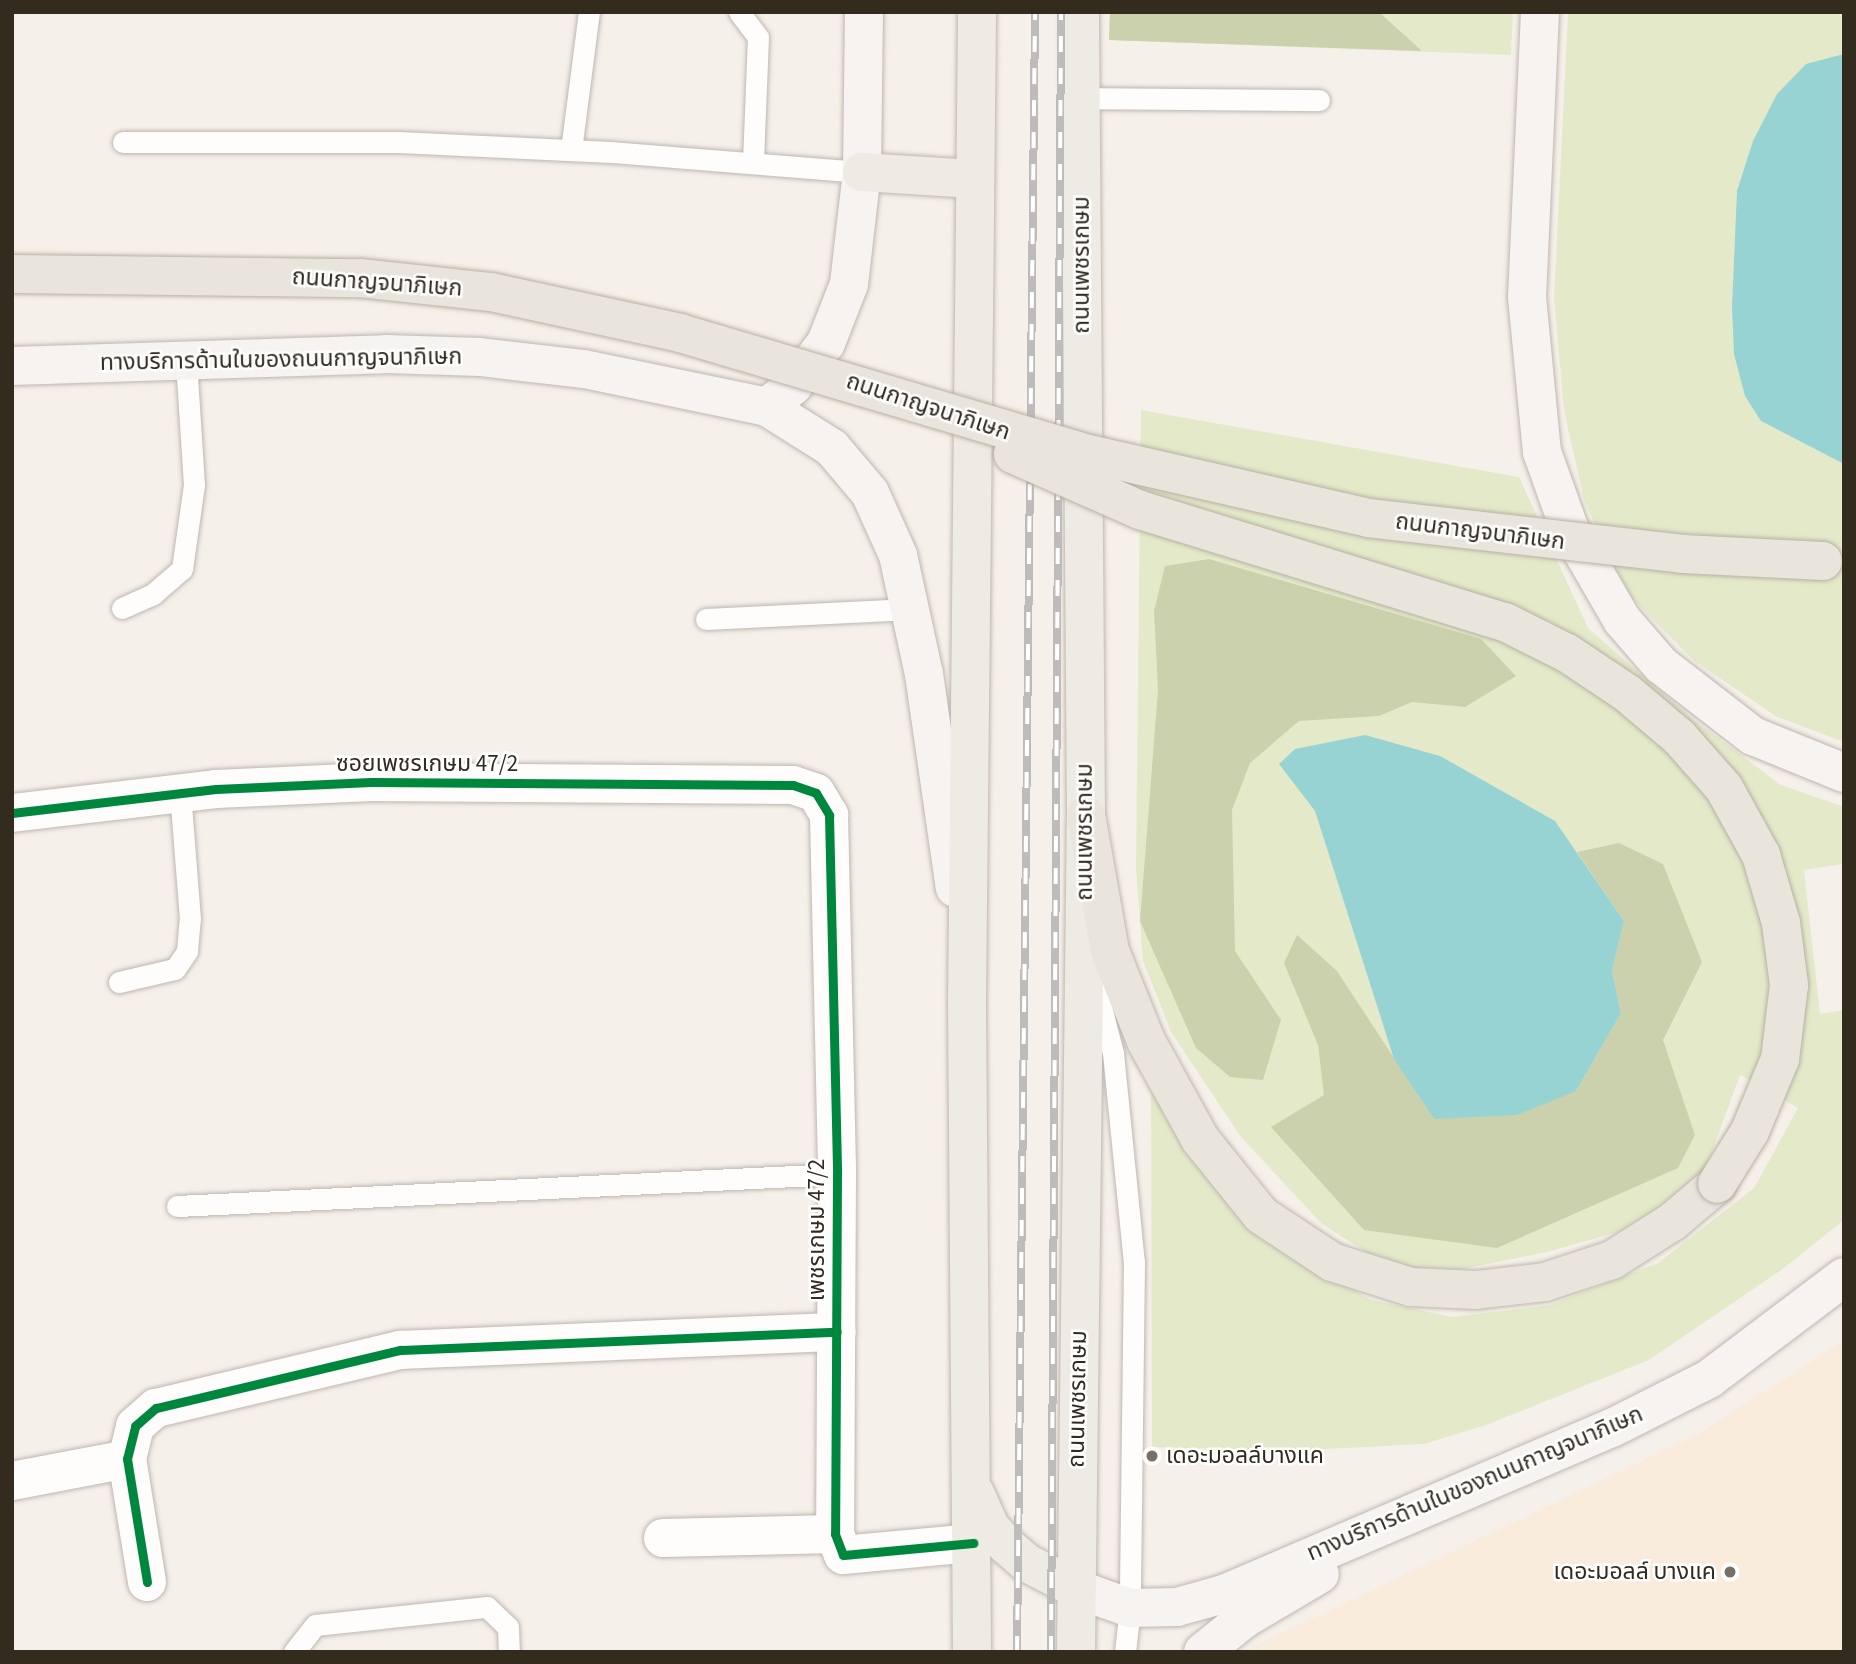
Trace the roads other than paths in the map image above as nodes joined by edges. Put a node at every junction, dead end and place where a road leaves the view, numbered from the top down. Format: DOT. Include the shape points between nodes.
graph roads {
  1 [pos="589,12"];
  2 [pos="739,12"];
  3 [pos="864,12"];
  4 [pos="977,12"];
  5 [pos="1080,12"];
  6 [pos="1540,12"];
  7 [pos="1081,98"];
  8 [pos="1319,100"];
  9 [pos="123,142"];
  10 [pos="571,150"];
  11 [pos="753,163"];
  12 [pos="862,172"];
  13 [pos="974,179"];
  14 [pos="12,274"];
  15 [pos="186,360"];
  16 [pos="12,366"];
  17 [pos="834,377"];
  18 [pos="767,407"];
  19 [pos="1834,561"];
  20 [pos="122,608"];
  21 [pos="910,609"];
  22 [pos="706,619"];
  23 [pos="1844,773"];
  24 [pos="180,793"];
  25 [pos="12,813"];
  26 [pos="828,815"];
  27 [pos="1086,815"];
  28 [pos="1084,941"];
  29 [pos="120,982"];
  30 [pos="967,1005"];
  31 [pos="837,1174"];
  32 [pos="177,1206"];
  33 [pos="1844,1277"];
  34 [pos="837,1332"];
  35 [pos="127,1459"];
  36 [pos="12,1481"];
  37 [pos="972,1488"];
  38 [pos="1448,1497"];
  39 [pos="835,1534"];
  40 [pos="663,1538"];
  41 [pos="973,1544"];
  42 [pos="147,1582"];
  43 [pos="1077,1589"];
  44 [pos="1130,1608"];
  45 [pos="294,1652"];
  46 [pos="509,1652"];
  47 [pos="972,1652"];
  48 [pos="1076,1652"];
  49 [pos="1125,1652"];
  50 [pos="1203,1652"];
  1 -- 10 [label="lane"];
  2 -- 11 [label="lane" via="758,37"];
  3 -- 12 [label="main road"];
  4 -- 13 [label="main road"];
  5 -- 7 [label="main road, ถนนเพชรเกษม"];
  6 -- 23 [label="main road" via="1527,297 1542,452 1570,530 1622,620 1661,665 1753,736"];
  7 -- 8 [label="lane"];
  7 -- 27 [label="main road, ถนนเพชรเกษม"];
  9 -- 10 [label="lane" via="398,142"];
  10 -- 11 [label="lane"];
  11 -- 12 [label="lane"];
  12 -- 13 [label="main road"];
  12 -- 18 [label="main road" via="849,284 826,343 793,387"];
  13 -- 30 [label="main road"];
  14 -- 17 [label="highway, ถนนกาญจนาภิเษก, bridge" via="360,278 491,292 680,333"];
  15 -- 16 [label="main road, ทางบริการด้านในของถนนกาญจนาภิเษก"];
  15 -- 18 [label="main road, ทางบริการด้านในของถนนกาญจนาภิเษก" via="386,354 480,358 584,369"];
  15 -- 20 [label="lane" via="194,485 182,569 153,594"];
  17 -- 19 [label="highway, ถนนกาญจนาภิเษก, bridge" via="979,425 1368,518 1683,554"];
  17 -- 27 [label="highway, bridge" via="1140,510 1506,622 1567,653 1617,686 1679,737 1724,788 1761,855 1781,923 1789,985 1780,1059 1750,1131 1717,1184 1672,1222 1612,1260 1545,1282 1476,1290 1411,1287 1332,1262 1261,1215 1200,1139 1146,1041 1110,951"];
  18 -- 21 [label="main road, ทางบริการด้านในของถนนกาญจนาภิเษก" via="832,448 870,493 898,555"];
  21 -- 22 [label="lane"];
  21 -- 30 [label="main road, ทางบริการด้านในของถนนกาญจนาภิเษก" via="949,833"];
  24 -- 25 [label="street, ซอยเพชรเกษม 47/2"];
  24 -- 26 [label="street, ซอยเพชรเกษม 47/2" via="371,782 793,785 816,793"];
  24 -- 29 [label="lane" via="190,919 187,951 175,969"];
  26 -- 31 [label="street, เพชรเกษม 47/2"];
  27 -- 28 [label="main road, ถนนเพชรเกษม"];
  28 -- 43 [label="main road, ถนนเพชรเกษม"];
  28 -- 44 [label="lane" via="1113,1053 1128,1165 1134,1262"];
  30 -- 37 [label="main road"];
  31 -- 32 [label="lane"];
  31 -- 34 [label="street, เพชรเกษม 47/2"];
  33 -- 38 [label="main road, ทางบริการด้านในของถนนกาญจนาภิเษก" via="1709,1379 1612,1427"];
  34 -- 35 [label="street" via="400,1350 156,1408 135,1426"];
  34 -- 39 [label="street, เพชรเกษม 47/2"];
  35 -- 36 [label="street"];
  35 -- 42 [label="street"];
  37 -- 41 [label="main road"];
  37 -- 43 [label="main road" via="990,1527 1006,1545 1027,1563"];
  38 -- 44 [label="main road, ทางบริการด้านในของถนนกาญจนาภิเษก" via="1201,1602"];
  38 -- 50 [label="main road" via="1244,1619"];
  39 -- 40 [label="street"];
  39 -- 41 [label="street" via="842,1555"];
  41 -- 47 [label="main road"];
  43 -- 44 [label="main road, ทางบริการด้านในของถนนกาญจนาภิเษก"];
  43 -- 48 [label="main road, ถนนเพชรเกษม"];
  44 -- 49 [label="lane"];
  45 -- 46 [label="lane" via="315,1625 487,1606 508,1627"];
}
